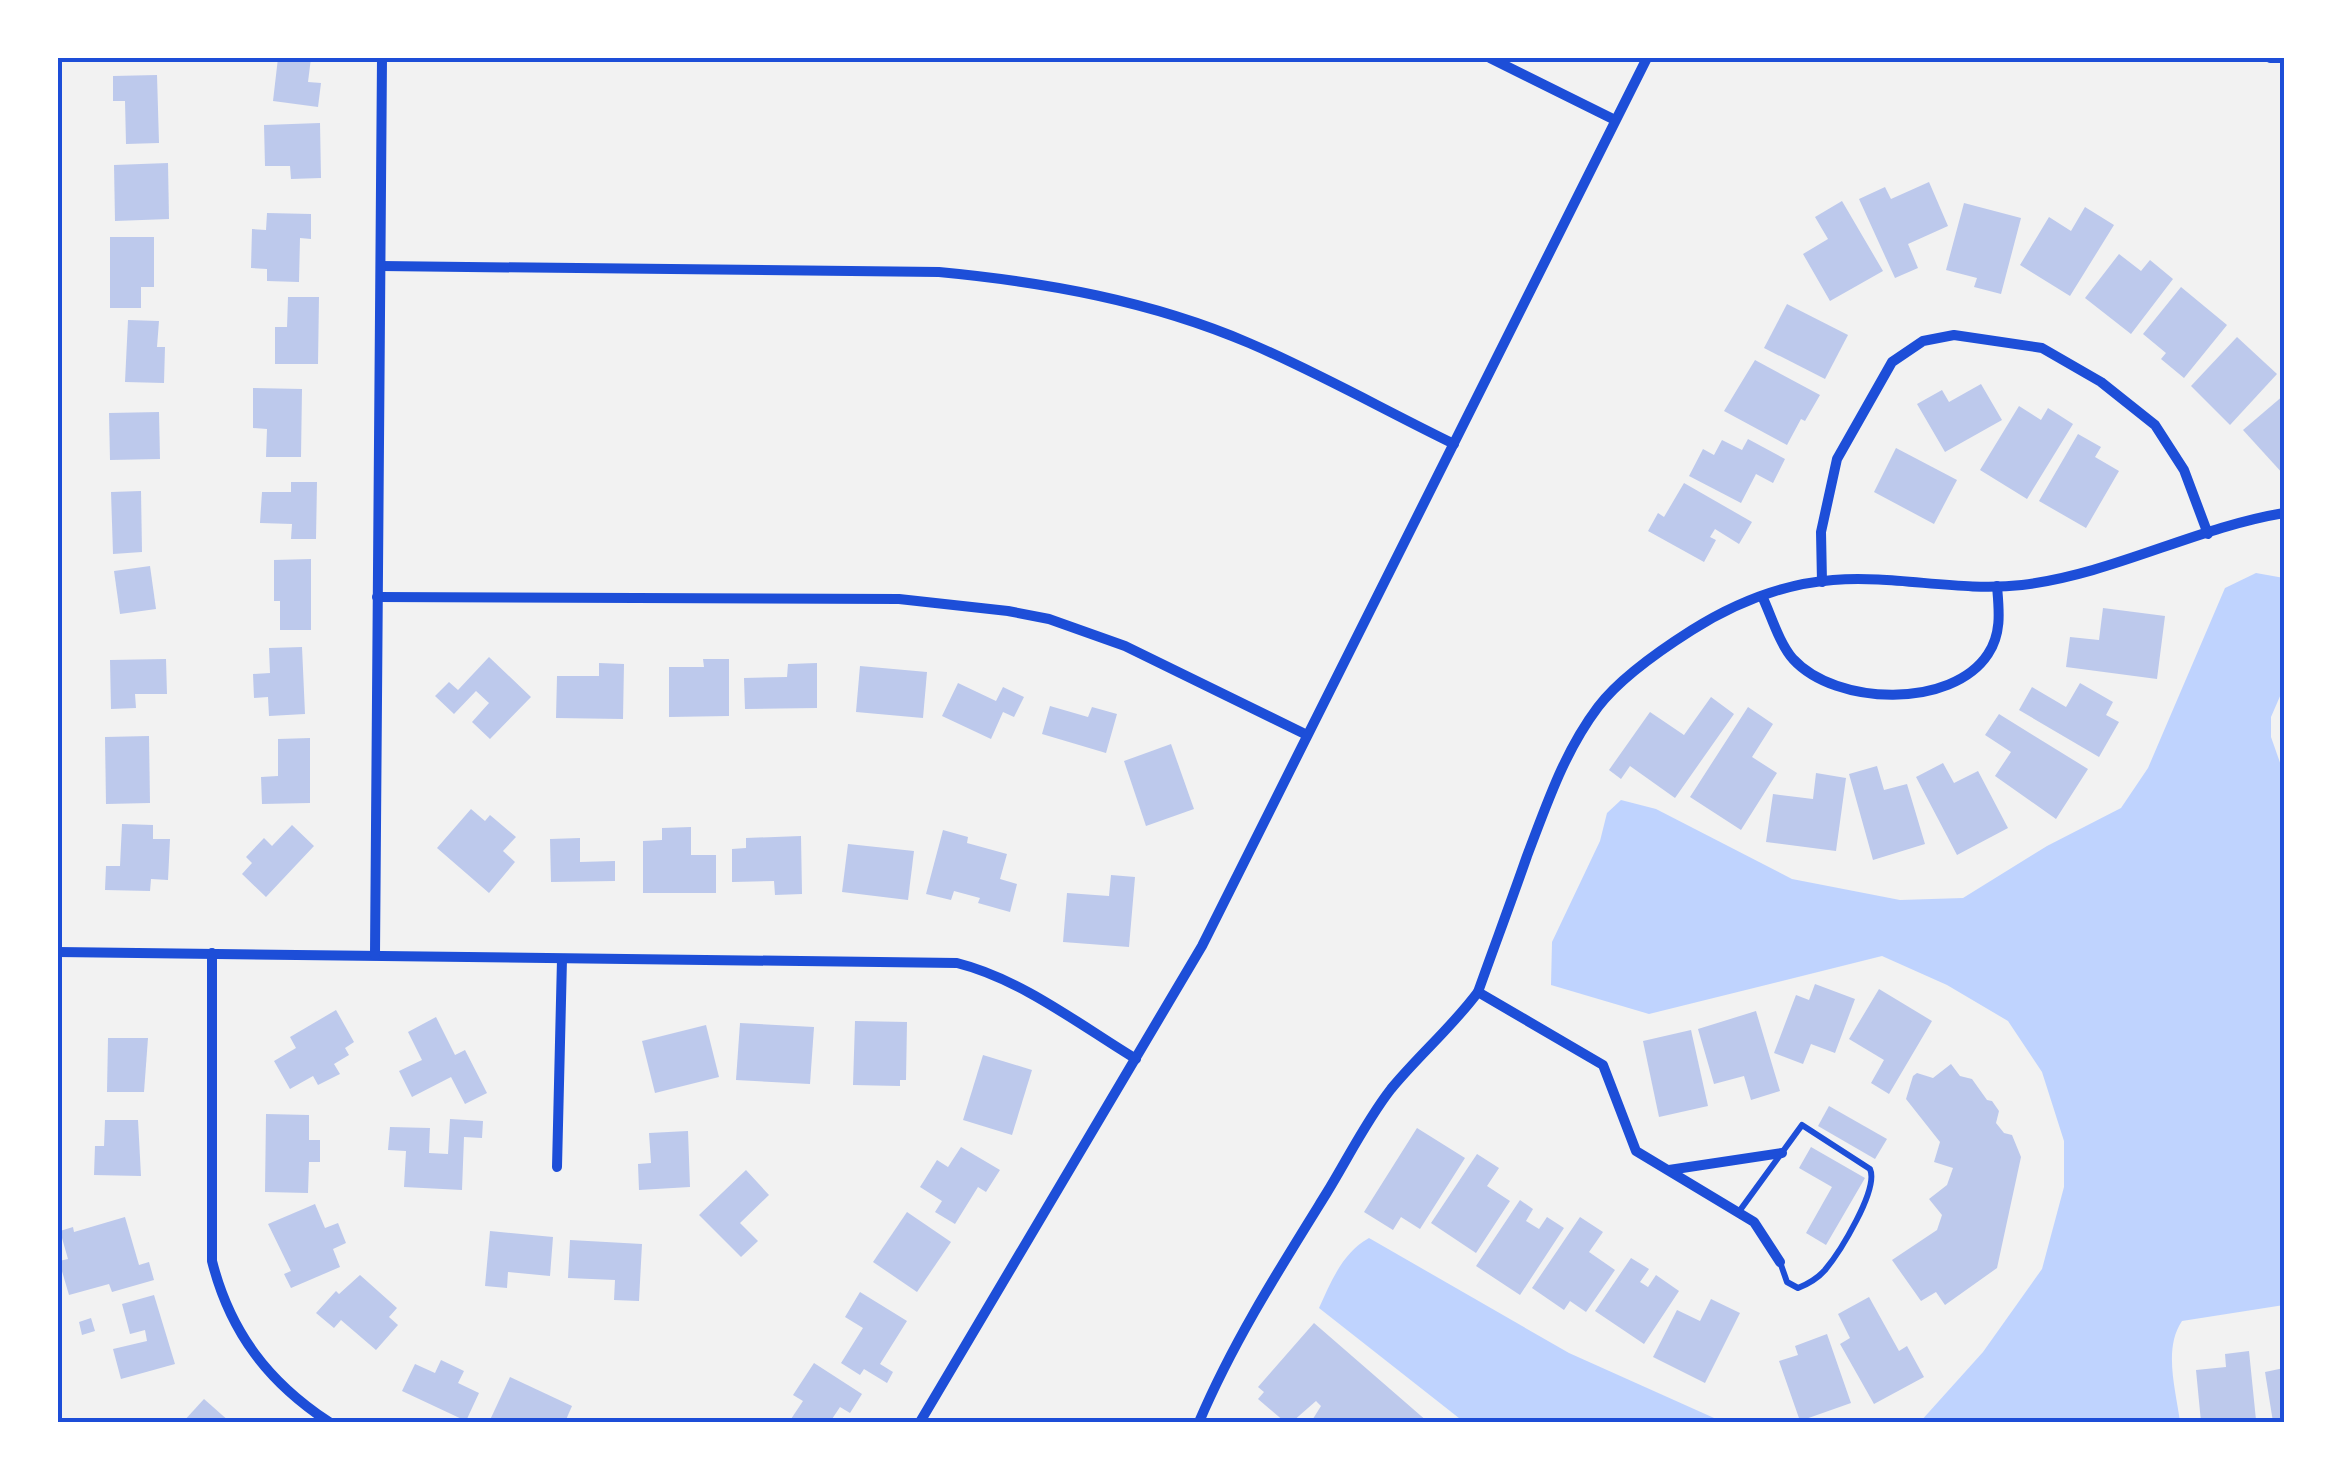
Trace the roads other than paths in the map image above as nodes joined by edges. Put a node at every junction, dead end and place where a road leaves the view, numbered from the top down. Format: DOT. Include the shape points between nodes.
graph roads {
  1 [pos="382,58"];
  2 [pos="1490,58"];
  3 [pos="1647,58"];
  4 [pos="2270,58"];
  5 [pos="2282,58"];
  6 [pos="1614,120"];
  7 [pos="381,266"];
  8 [pos="1454,444"];
  9 [pos="2284,514"];
  10 [pos="2208,534"];
  11 [pos="1822,582"];
  12 [pos="1997,586"];
  13 [pos="1762,596"];
  14 [pos="378,597"];
  15 [pos="1307,735"];
  16 [pos="58,952"];
  17 [pos="212,953"];
  18 [pos="375,955"];
  19 [pos="562,958"];
  20 [pos="1478,992"];
  21 [pos="1136,1059"];
  22 [pos="1782,1153"];
  23 [pos="558,1167"];
  24 [pos="1668,1170"];
  25 [pos="1738,1212"];
  26 [pos="1780,1262"];
  27 [pos="328,1422"];
  28 [pos="920,1422"];
  29 [pos="1199,1422"];
  1 -- 7 [label="street"];
  2 -- 6 [label="street"];
  3 -- 6 [label="street"];
  4 -- 5 [label="street"];
  6 -- 8 [label="street"];
  7 -- 8 [label="street" via="940,272 1017,279 1128,302 1214,330"];
  7 -- 14 [label="street"];
  8 -- 15 [label="street"];
  9 -- 10 [label="street"];
  10 -- 11 [label="street" via="2184,470 2154,425 2101,382 2042,348 1954,335 1923,342 1892,362 1836,459 1820,532"];
  10 -- 12 [label="street" via="2060,579"];
  11 -- 12 [label="street" via="1874,578"];
  11 -- 13 [label="street"];
  12 -- 13 [label="street" via="2000,625 1976,670 1956,683 1908,693 1862,694 1823,679 1793,658"];
  13 -- 20 [label="street" via="1732,605 1660,650 1600,704 1560,766"];
  14 -- 15 [label="street" via="899,599 993,609 1048,619 1125,646"];
  14 -- 18 [label="street"];
  15 -- 21 [label="street" via="1202,946"];
  16 -- 17 [label="street"];
  17 -- 18 [label="street"];
  17 -- 27 [label="street" via="212,1261 246,1346 270,1376"];
  18 -- 19 [label="street"];
  19 -- 21 [label="street" via="957,963 1008,982"];
  19 -- 23 [label="street"];
  20 -- 24 [label="street" via="1604,1064 1636,1151"];
  20 -- 29 [label="street" via="1389,1092 1270,1284"];
  21 -- 28 [label="street"];
  22 -- 24 [label="street"];
  22 -- 25 [label="lane"];
  22 -- 26 [label="lane" via="1802,1125 1873,1174 1853,1226 1825,1270 1798,1288"];
  24 -- 25 [label="street"];
  25 -- 26 [label="street" via="1754,1222"];
}
